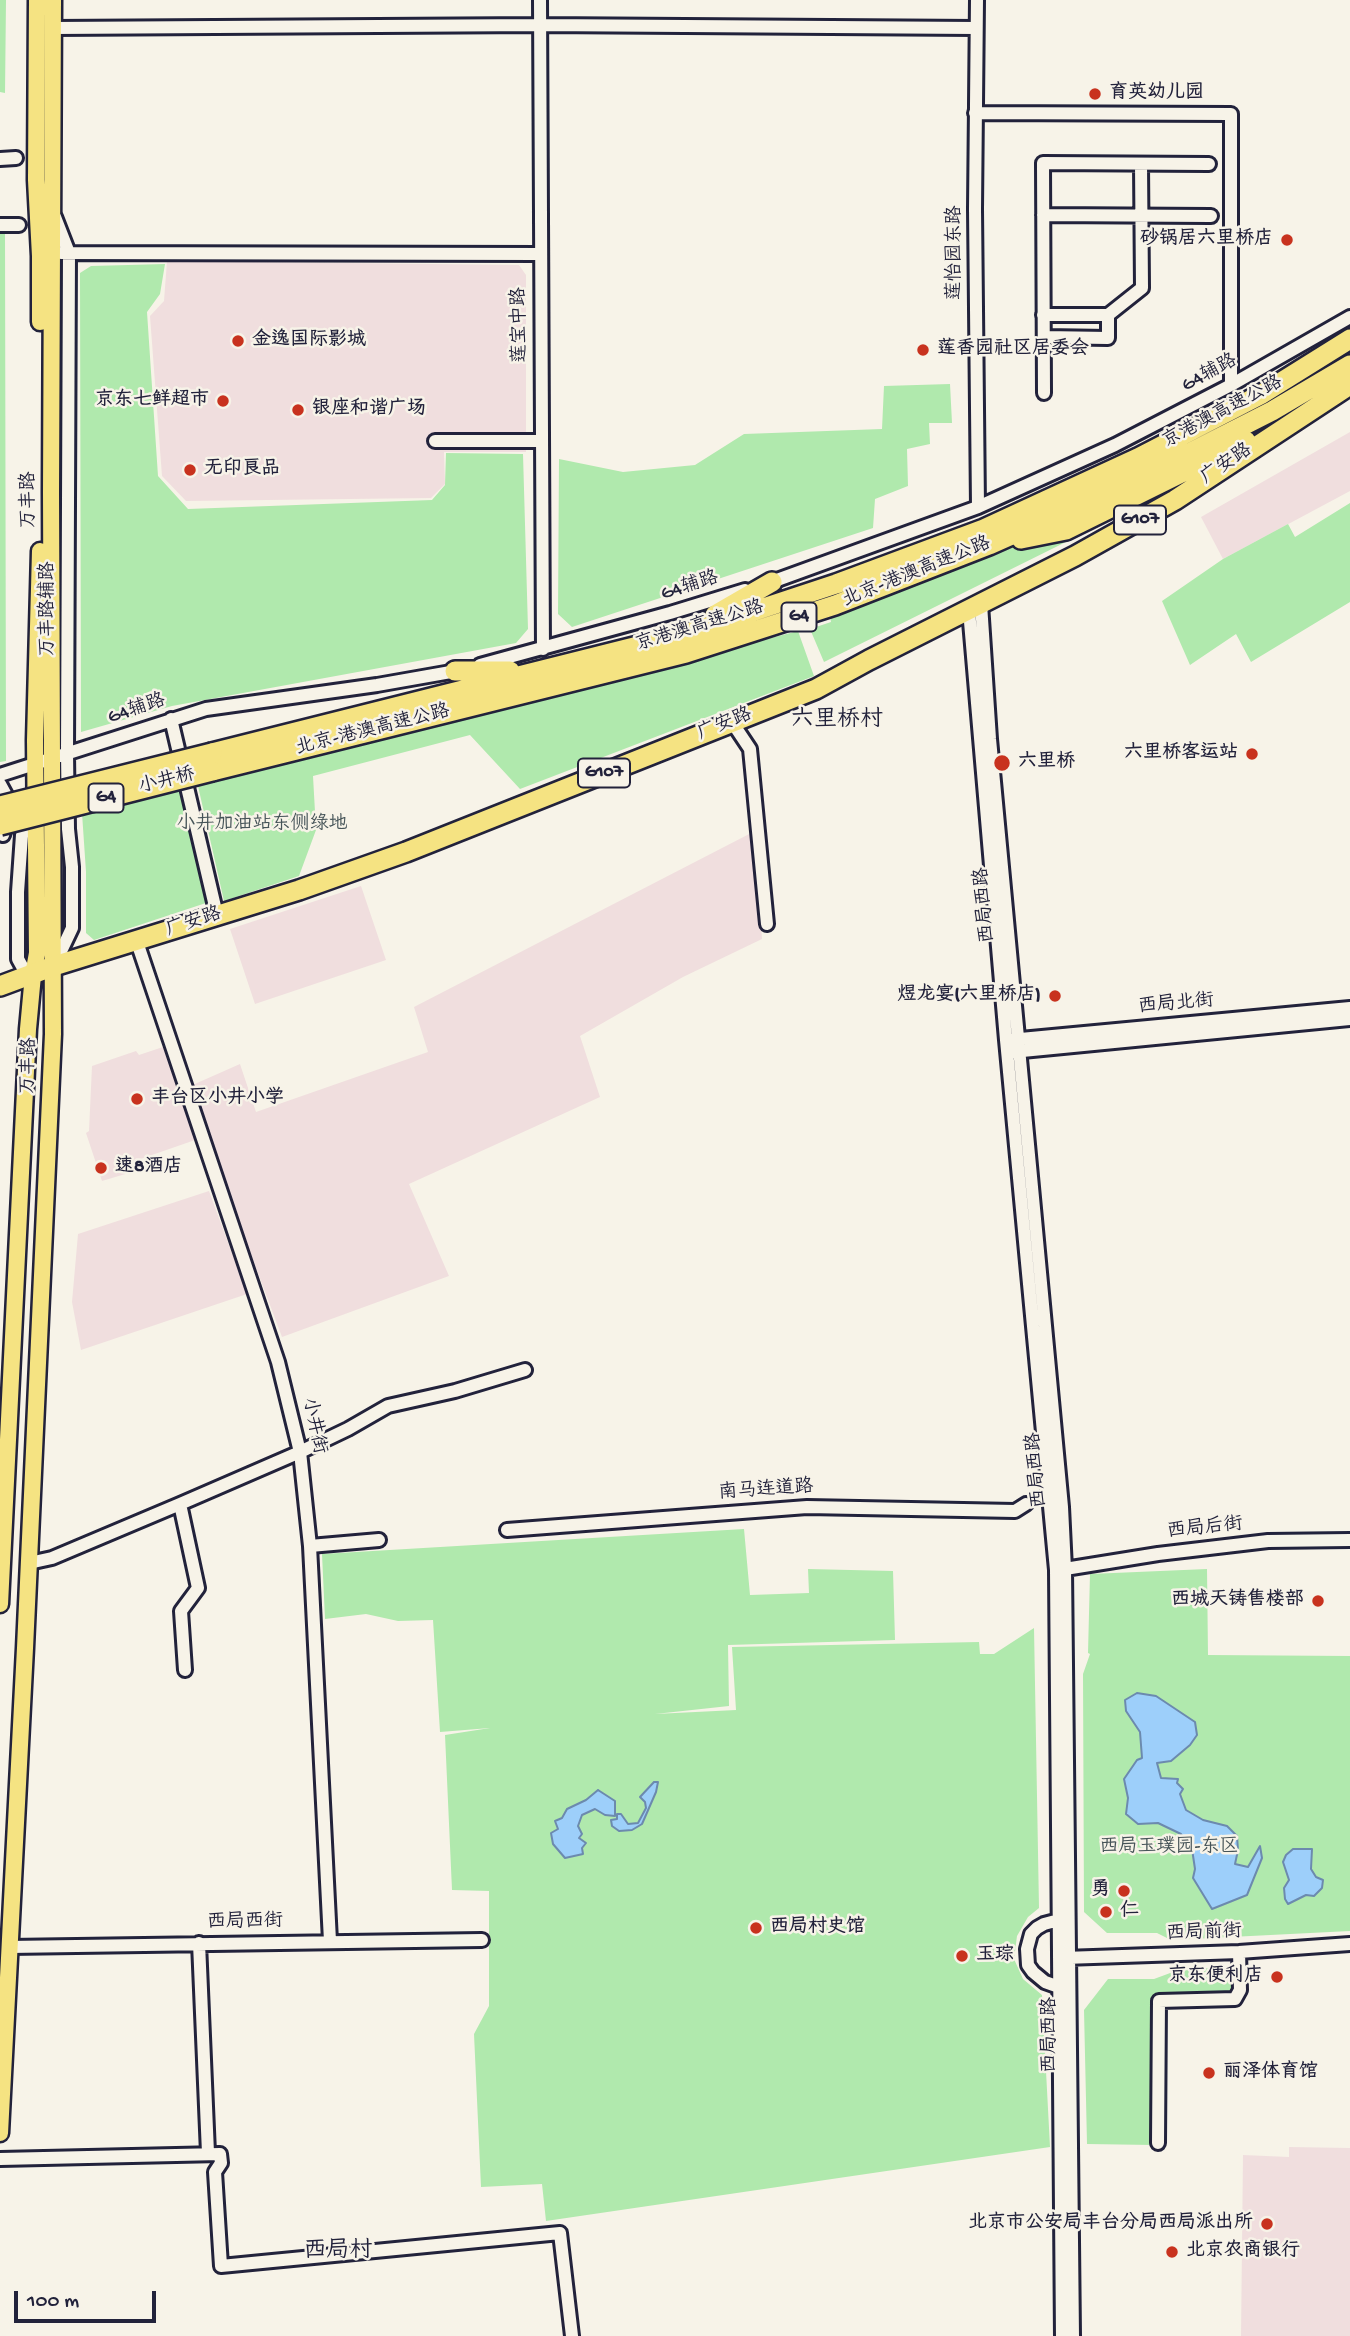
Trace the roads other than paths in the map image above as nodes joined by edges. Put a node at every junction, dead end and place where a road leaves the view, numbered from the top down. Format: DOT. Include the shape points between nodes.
graph roads {
  1 [pos="37,0"];
  2 [pos="53,0"];
  3 [pos="540,0"];
  4 [pos="977,0"];
  5 [pos="540,25"];
  6 [pos="53,28"];
  7 [pos="976,28"];
  8 [pos="975,113"];
  9 [pos="16,158"];
  10 [pos="0,159"];
  11 [pos="1141,164"];
  12 [pos="1209,164"];
  13 [pos="52,210"];
  14 [pos="1043,215"];
  15 [pos="1141,215"];
  16 [pos="1211,216"];
  17 [pos="0,225"];
  18 [pos="19,225"];
  19 [pos="51,252"];
  20 [pos="69,253"];
  21 [pos="540,254"];
  22 [pos="1043,315"];
  23 [pos="1108,315"];
  24 [pos="1350,317"];
  25 [pos="1044,337"];
  26 [pos="1350,339"];
  27 [pos="1350,365"];
  28 [pos="1231,385"];
  29 [pos="1350,385"];
  30 [pos="1044,393"];
  31 [pos="1291,422"];
  32 [pos="435,441"];
  33 [pos="541,441"];
  34 [pos="978,507"];
  35 [pos="989,545"];
  36 [pos="772,582"];
  37 [pos="975,607"];
  38 [pos="682,635"];
  39 [pos="542,649"];
  40 [pos="455,671"];
  41 [pos="543,671"];
  42 [pos="171,719"];
  43 [pos="732,722"];
  44 [pos="59,755"];
  45 [pos="212,762"];
  46 [pos="35,764"];
  47 [pos="0,775"];
  48 [pos="0,784"];
  49 [pos="0,806"];
  50 [pos="32,829"];
  51 [pos="1,832"];
  52 [pos="217,915"];
  53 [pos="767,924"];
  54 [pos="136,942"];
  55 [pos="54,966"];
  56 [pos="33,975"];
  57 [pos="0,986"];
  58 [pos="1350,1008"];
  59 [pos="1350,1019"];
  60 [pos="28,1029"];
  61 [pos="52,1034"];
  62 [pos="1012,1046"];
  63 [pos="525,1370"];
  64 [pos="6,1394"];
  65 [pos="300,1452"];
  66 [pos="32,1481"];
  67 [pos="180,1504"];
  68 [pos="1026,1504"];
  69 [pos="507,1530"];
  70 [pos="379,1540"];
  71 [pos="1350,1540"];
  72 [pos="310,1546"];
  73 [pos="2,1553"];
  74 [pos="29,1563"];
  75 [pos="1065,1569"];
  76 [pos="0,1604"];
  77 [pos="25,1647"];
  78 [pos="185,1670"];
  79 [pos="1059,1920"];
  80 [pos="482,1940"];
  81 [pos="330,1941"];
  82 [pos="199,1942"];
  83 [pos="1350,1944"];
  84 [pos="9,1947"];
  85 [pos="1239,1952"];
  86 [pos="1064,1958"];
  87 [pos="1059,1987"];
  88 [pos="0,2133"];
  89 [pos="1157,2143"];
  90 [pos="208,2153"];
  91 [pos="0,2159"];
  92 [pos="572,2336"];
  93 [pos="1062,2336"];
  94 [pos="1073,2336"];
  1 -- 46 [label="main road, 万丰路" via="40,592"];
  2 -- 6 [label="main road, 万丰路"];
  3 -- 5 [label="street, 莲宝中路"];
  4 -- 7 [label="street, 莲怡园东路"];
  5 -- 6 [label="street"];
  5 -- 7 [label="street"];
  5 -- 21 [label="street, 莲宝中路"];
  6 -- 13 [label="main road, 万丰路"];
  7 -- 8 [label="street, 莲怡园东路"];
  8 -- 28 [label="street" via="1231,114"];
  8 -- 34 [label="street, 莲怡园东路"];
  9 -- 10 [label="street"];
  11 -- 12 [label="street"];
  11 -- 14 [label="street" via="1043,163"];
  11 -- 15 [label="street"];
  13 -- 19 [label="main road, 万丰路"];
  13 -- 20 [label="street, 万丰路辅路"];
  14 -- 15 [label="street"];
  14 -- 22 [label="street"];
  15 -- 16 [label="street"];
  15 -- 23 [label="street" via="1142,288"];
  17 -- 18 [label="street"];
  19 -- 20 [label="street"];
  19 -- 44 [label="main road, 万丰路"];
  20 -- 21 [label="street"];
  20 -- 44 [label="street, 万丰路辅路"];
  21 -- 33 [label="street, 莲宝中路"];
  22 -- 23 [label="street"];
  22 -- 25 [label="street"];
  23 -- 25 [label="street" via="1108,338"];
  24 -- 28 [label="street, G4辅路"];
  25 -- 30 [label="street"];
  26 -- 38 [label="highway, 京港澳高速公路 / G4" via="1262,394 984,529"];
  27 -- 35 [label="highway, 北京-港澳高速公路 / G4" via="1146,475"];
  28 -- 34 [label="street, G4辅路" via="1115,445"];
  29 -- 31 [label="highway, 广安路 / G107"];
  31 -- 35 [label="highway" via="1066,530"];
  31 -- 37 [label="highway, 广安路 / G107" via="1175,500"];
  32 -- 33 [label="street"];
  33 -- 39 [label="street, 莲宝中路"];
  34 -- 36 [label="street, G4辅路"];
  35 -- 45 [label="highway, 北京-港澳高速公路 / G4" via="835,605 686,653"];
  36 -- 38 [label="highway"];
  36 -- 39 [label="street, G4辅路"];
  37 -- 43 [label="highway, 广安路 / G107" via="816,689"];
  37 -- 62 [label="street, 西局西路"];
  38 -- 41 [label="highway, 京港澳高速公路 / G4"];
  39 -- 40 [label="street, G4辅路"];
  40 -- 41 [label="highway"];
  40 -- 42 [label="street, G4辅路" via="206,709"];
  41 -- 45 [label="highway, 京港澳高速公路 / G4"];
  42 -- 44 [label="street, G4辅路"];
  42 -- 52 [label="street"];
  43 -- 52 [label="highway, 广安路 / G107" via="406,852"];
  43 -- 53 [label="street" via="750,749"];
  44 -- 46 [label="street, G4辅路"];
  44 -- 55 [label="main road, 万丰路"];
  45 -- 49 [label="highway, 小井桥 / G4, bridge"];
  45 -- 51 [label="highway, 小井桥 / G4, bridge"];
  46 -- 47 [label="street, G4辅路"];
  46 -- 50 [label="main road, 万丰路"];
  48 -- 51 [label="street" via="8,818"];
  50 -- 51 [label="street"];
  50 -- 56 [label="main road, 万丰路" via="37,953"];
  52 -- 54 [label="highway, 广安路 / G107"];
  54 -- 55 [label="highway, 广安路 / G107"];
  54 -- 65 [label="street, 小井街" via="274,1349"];
  55 -- 56 [label="highway, G107"];
  55 -- 61 [label="main road, 万丰路"];
  56 -- 57 [label="highway, G107"];
  56 -- 60 [label="main road, 万丰路"];
  58 -- 62 [label="street, 西局北街"];
  59 -- 62 [label="street, 西局北街"];
  60 -- 61 [label="main road" via="37,1026"];
  60 -- 64 [label="main road, 万丰路"];
  61 -- 66 [label="main road, 万丰路"];
  62 -- 75 [label="street, 西局西路"];
  62 -- 79 [label="street, 西局西路" via="1056,1570"];
  63 -- 65 [label="street" via="388,1406"];
  64 -- 66 [label="main road" via="17,1418 15,1484"];
  64 -- 73 [label="main road, 万丰路"];
  65 -- 67 [label="street"];
  65 -- 72 [label="street, 小井街"];
  66 -- 74 [label="main road, 万丰路"];
  67 -- 74 [label="street" via="52,1558"];
  67 -- 78 [label="street" via="198,1588 181,1611"];
  68 -- 69 [label="street, 南马连道路" via="1015,1511 807,1507"];
  70 -- 72 [label="street"];
  71 -- 75 [label="street, 西局后街" via="1268,1541"];
  72 -- 81 [label="street, 小井街"];
  73 -- 76 [label="main road, 万丰路"];
  73 -- 77 [label="main road" via="19,1548 22,1556 19,1615"];
  74 -- 77 [label="main road, 万丰路"];
  75 -- 86 [label="street, 西局西路"];
  77 -- 84 [label="main road, 万丰路"];
  79 -- 86 [label="street, 西局西路"];
  79 -- 87 [label="street" via="1037,1928 1027,1949 1032,1972"];
  80 -- 81 [label="street, 西局西街"];
  81 -- 82 [label="street, 西局西街"];
  82 -- 84 [label="street, 西局西街"];
  82 -- 90 [label="street"];
  83 -- 85 [label="street, 西局前街"];
  84 -- 88 [label="main road, 万丰路"];
  85 -- 86 [label="street, 西局前街"];
  85 -- 89 [label="street" via="1236,1999 1159,2001"];
  86 -- 87 [label="street, 西局西路"];
  86 -- 94 [label="street, 西局西路"];
  87 -- 93 [label="street, 西局西路"];
  90 -- 91 [label="street"];
  90 -- 92 [label="street" via="220,2154 215,2172 221,2266 560,2233"];
}
